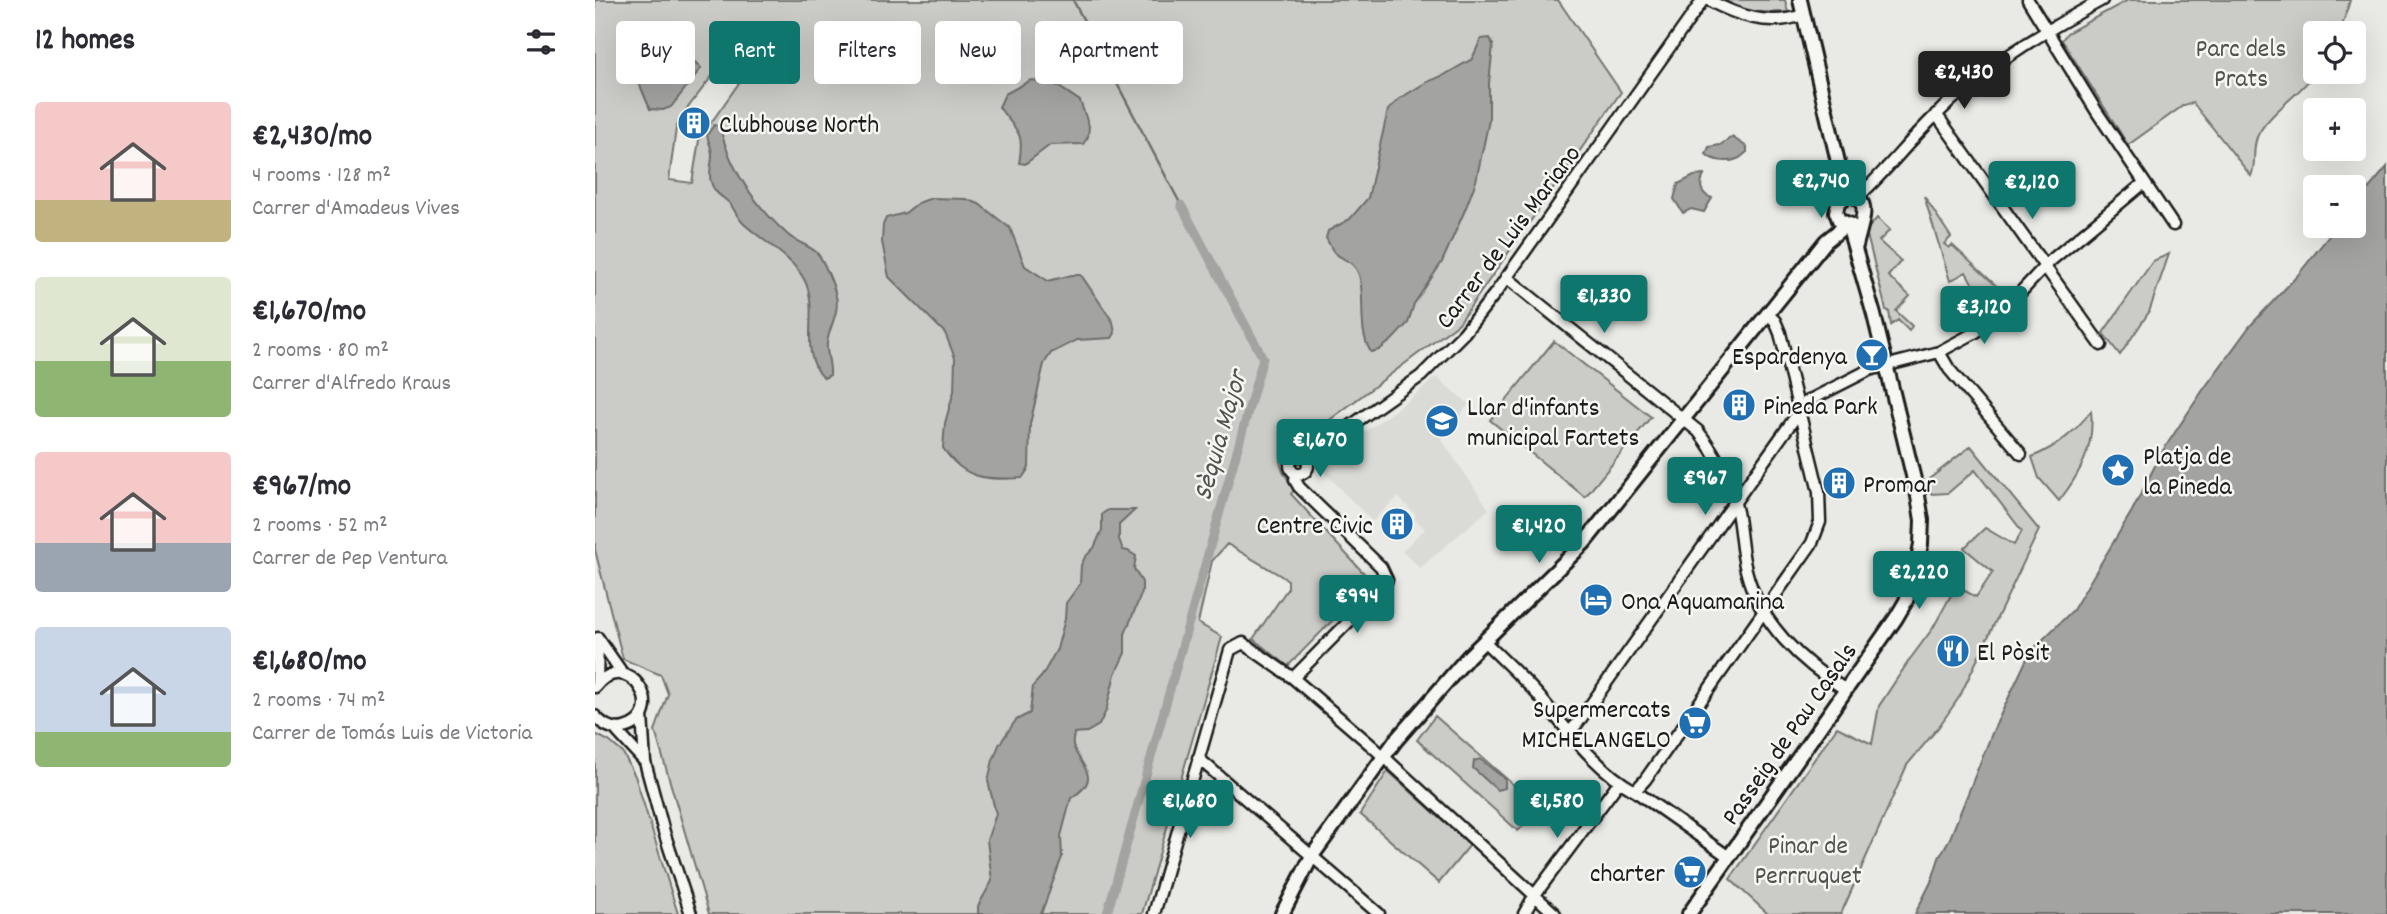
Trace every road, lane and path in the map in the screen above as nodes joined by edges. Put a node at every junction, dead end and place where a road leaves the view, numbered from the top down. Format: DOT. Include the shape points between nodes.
graph roads {
  1 [pos="1705,0"];
  2 [pos="1800,0"];
  3 [pos="2028,0"];
  4 [pos="2102,0"];
  5 [pos="1803,15"];
  6 [pos="2047,30"];
  7 [pos="1936,114"];
  8 [pos="1844,183"];
  9 [pos="2144,183"];
  10 [pos="1863,195"];
  11 [pos="1842,200"];
  12 [pos="2173,225"];
  13 [pos="1843,226"];
  14 [pos="1854,243"];
  15 [pos="2045,265"];
  16 [pos="1506,277"];
  17 [pos="1768,314"];
  18 [pos="2101,345"];
  19 [pos="1939,352"];
  20 [pos="1887,365"];
  21 [pos="1799,410"];
  22 [pos="1684,418"];
  23 [pos="2021,454"];
  24 [pos="1734,502"];
  25 [pos="1763,612"];
  26 [pos="596,633"];
  27 [pos="1484,641"];
  28 [pos="622,674"];
  29 [pos="1293,678"];
  30 [pos="596,685"];
  31 [pos="1846,690"];
  32 [pos="642,715"];
  33 [pos="595,717"];
  34 [pos="614,728"];
  35 [pos="1568,733"];
  36 [pos="1198,758"];
  37 [pos="1383,758"];
  38 [pos="645,762"];
  39 [pos="1619,782"];
  40 [pos="1635,790"];
  41 [pos="1312,856"];
  42 [pos="1729,857"];
  43 [pos="1534,896"];
  44 [pos="691,914"];
  45 [pos="1154,914"];
  46 [pos="1282,914"];
  47 [pos="1379,914"];
  48 [pos="1524,914"];
  49 [pos="1555,914"];
  50 [pos="1689,914"];
  1 -- 5 [label="street" via="1735,14 1768,21"];
  1 -- 16 [label="street, Carrer de Luis Mariano"];
  2 -- 5 [label="street"];
  3 -- 6 [label="street"];
  4 -- 6 [label="street"];
  5 -- 8 [label="street"];
  6 -- 7 [label="street"];
  6 -- 9 [label="street"];
  7 -- 10 [label="street"];
  7 -- 15 [label="street"];
  8 -- 10 [label="street"];
  8 -- 11 [label="street"];
  9 -- 12 [label="street"];
  9 -- 15 [label="street"];
  10 -- 11 [label="street"];
  10 -- 13 [label="street" via="1864,214"];
  11 -- 13 [label="street" via="1836,208"];
  13 -- 14 [label="street, Passeig de Pau Casals"];
  13 -- 14 [label="street"];
  13 -- 17 [label="street"];
  14 -- 20 [label="street, Passeig de Pau Casals"];
  15 -- 18 [label="street"];
  15 -- 19 [label="street" via="1993,320"];
  16 -- 22 [label="street"];
  16 -- 29 [label="street, Carrer de Luis Mariano" via="1464,333 1421,376 1305,458 1308,469 1296,474 1299,487 1387,578"];
  17 -- 21 [label="street" via="1780,333"];
  17 -- 22 [label="street"];
  19 -- 20 [label="street"];
  19 -- 23 [label="street"];
  20 -- 21 [label="street" via="1812,398"];
  20 -- 31 [label="street, Passeig de Pau Casals" via="1918,496 1921,544 1906,600"];
  21 -- 24 [label="street"];
  21 -- 25 [label="street" via="1820,498 1819,522 1812,542"];
  22 -- 24 [label="street" via="1714,453"];
  22 -- 27 [label="street" via="1576,552"];
  24 -- 25 [label="street" via="1746,572"];
  24 -- 35 [label="street"];
  25 -- 31 [label="street" via="1800,655"];
  25 -- 40 [label="street"];
  26 -- 28 [label="street"];
  26 -- 30 [label="street"];
  27 -- 35 [label="street"];
  27 -- 37 [label="street"];
  28 -- 30 [label="street" via="608,676"];
  28 -- 32 [label="street" via="643,690"];
  29 -- 36 [label="street" via="1243,643 1230,650"];
  29 -- 37 [label="street"];
  31 -- 42 [label="street, Passeig de Pau Casals"];
  32 -- 34 [label="street" via="633,724"];
  32 -- 38 [label="street"];
  33 -- 34 [label="street"];
  34 -- 38 [label="street"];
  35 -- 39 [label="street"];
  36 -- 41 [label="street"];
  36 -- 45 [label="street"];
  37 -- 41 [label="street"];
  37 -- 43 [label="street"];
  38 -- 44 [label="street"];
  39 -- 40 [label="street"];
  39 -- 43 [label="street"];
  40 -- 42 [label="street"];
  41 -- 46 [label="street"];
  41 -- 47 [label="street"];
  42 -- 50 [label="street, Passeig de Pau Casals"];
  43 -- 48 [label="street"];
  43 -- 49 [label="street"];
}
